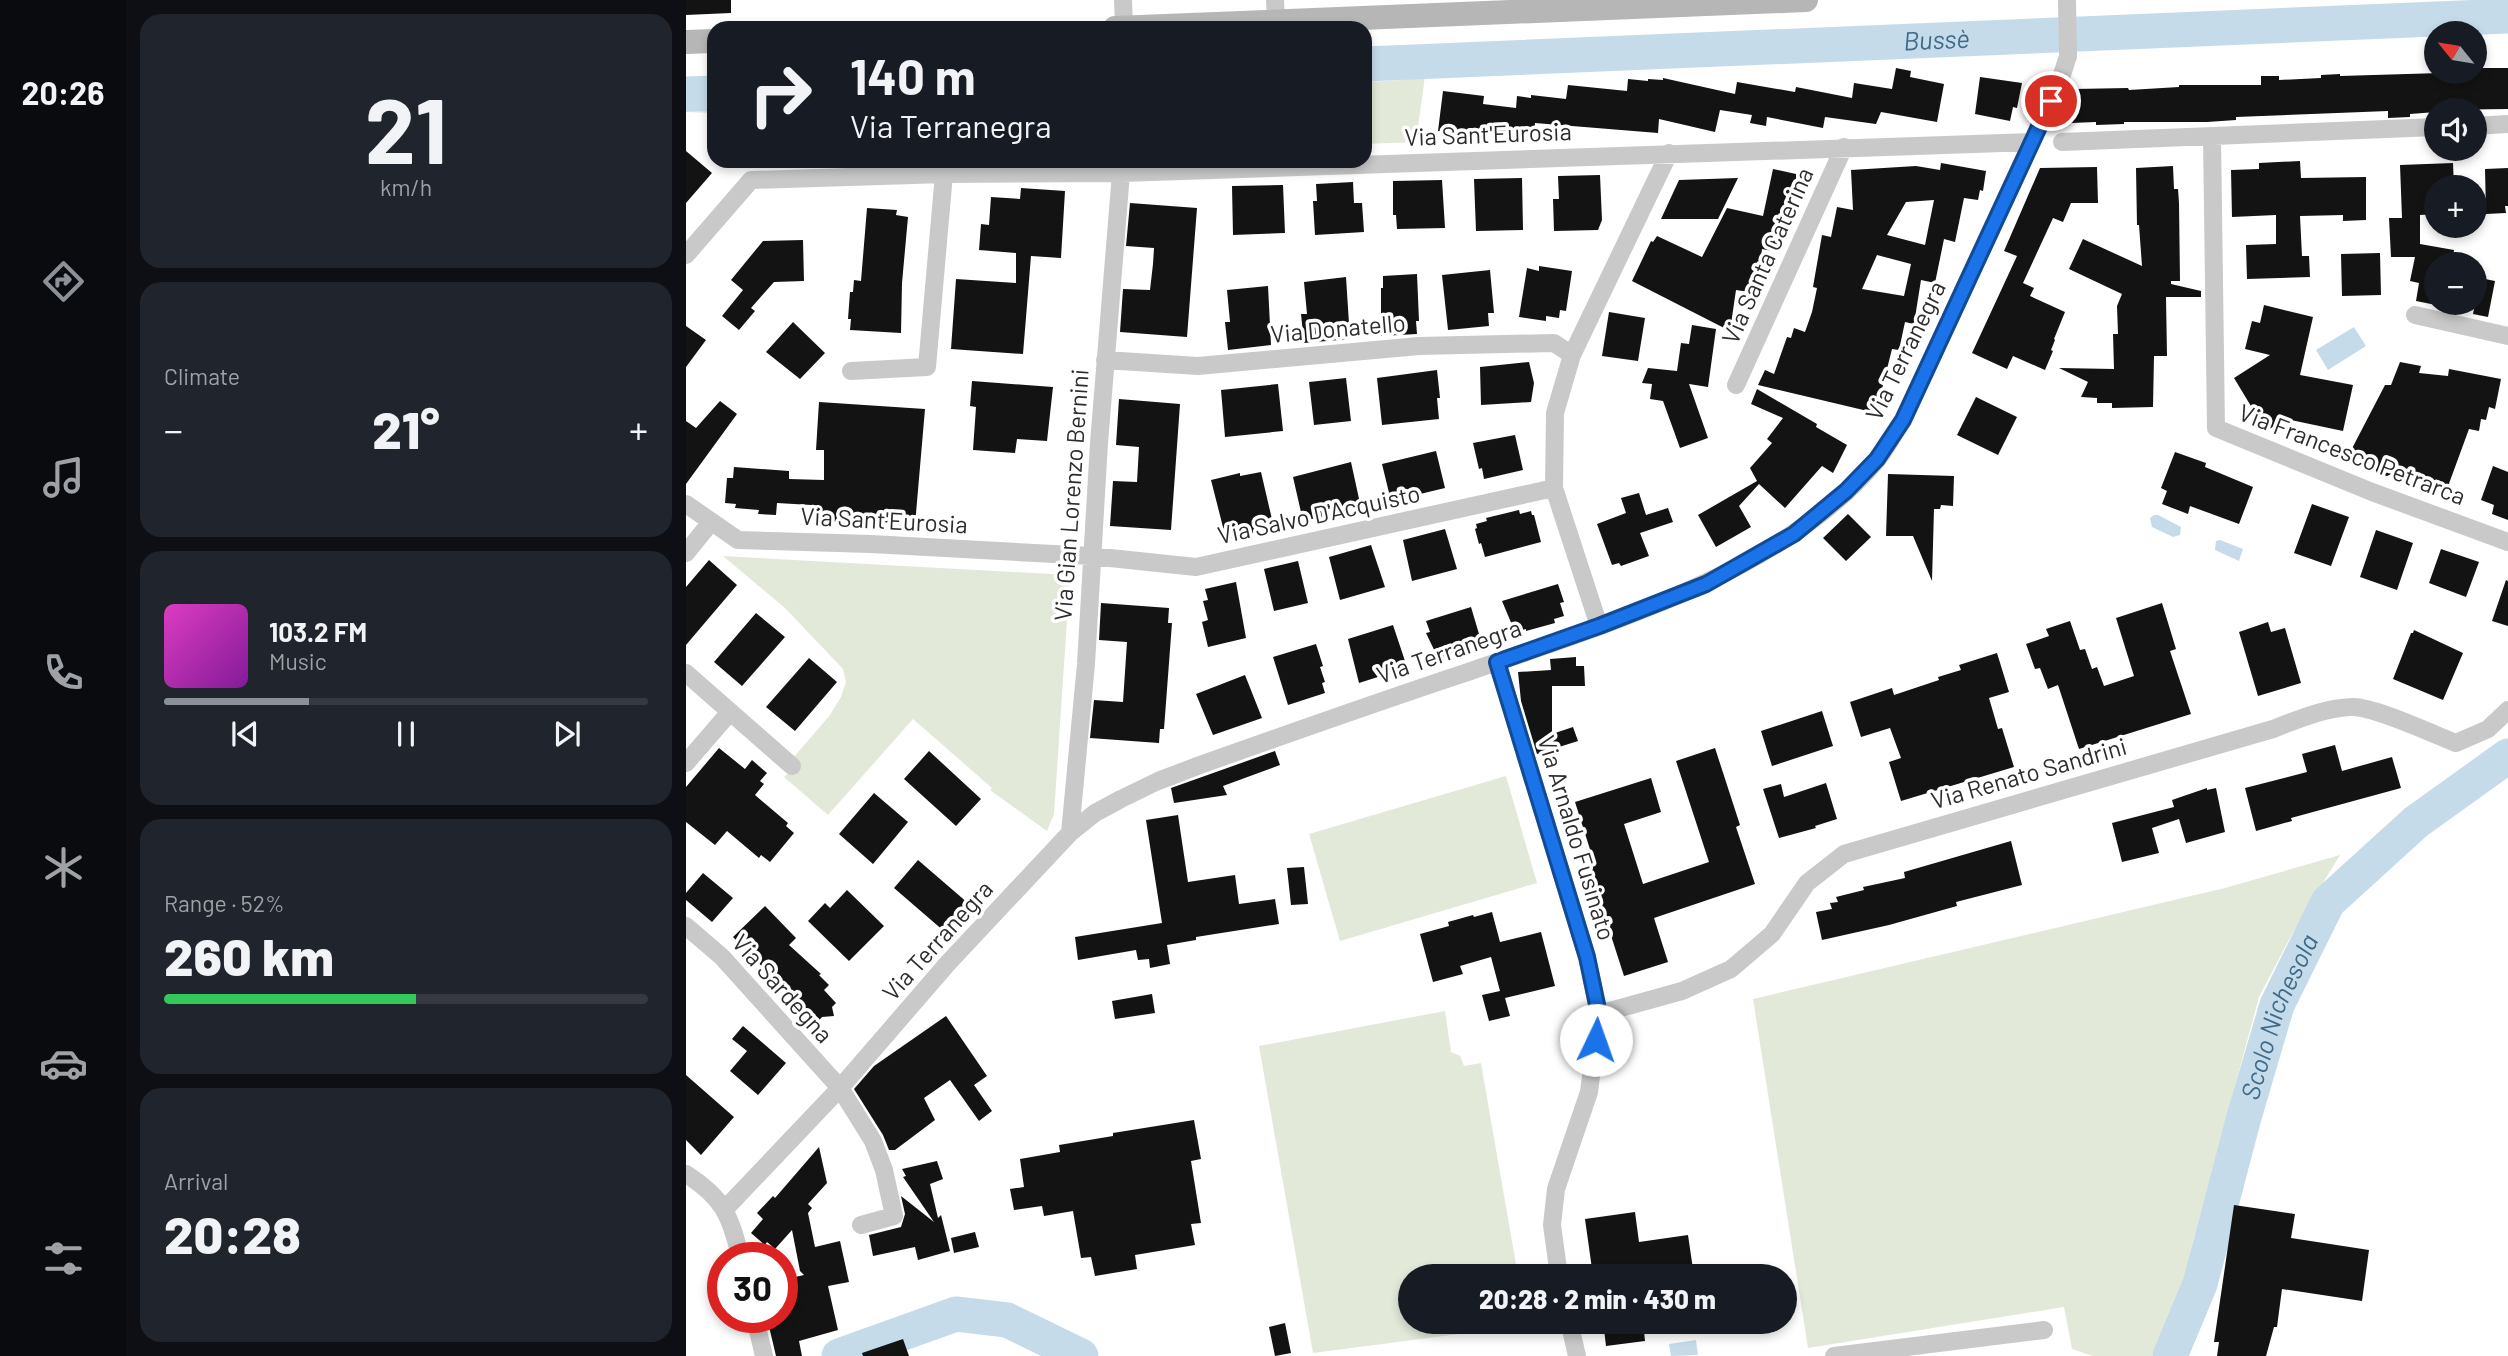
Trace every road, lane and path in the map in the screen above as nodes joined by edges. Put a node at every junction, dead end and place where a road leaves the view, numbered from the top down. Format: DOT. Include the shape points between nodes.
graph roads {
  1 [pos="1123,0"];
  2 [pos="1784,0"];
  3 [pos="1806,0"];
  4 [pos="1556,4"];
  5 [pos="2067,4"];
  6 [pos="1413,8"];
  7 [pos="1275,11"];
  8 [pos="1124,21"];
  9 [pos="1186,21"];
  10 [pos="707,41"];
  11 [pos="686,42"];
  12 [pos="2508,124"];
  13 [pos="2487,125"];
  14 [pos="2424,127"];
  15 [pos="2212,136"];
  16 [pos="2032,142"];
  17 [pos="2062,142"];
  18 [pos="1844,147"];
  19 [pos="1669,153"];
  20 [pos="1372,161"];
  21 [pos="1097,168"];
  22 [pos="1122,168"];
  23 [pos="944,174"];
  24 [pos="686,256"];
  25 [pos="2415,315"];
  26 [pos="2508,336"];
  27 [pos="1572,355"];
  28 [pos="1105,360"];
  29 [pos="851,371"];
  30 [pos="1736,385"];
  31 [pos="1555,488"];
  32 [pos="686,504"];
  33 [pos="711,522"];
  34 [pos="2508,542"];
  35 [pos="686,553"];
  36 [pos="1091,556"];
  37 [pos="1599,626"];
  38 [pos="1497,662"];
  39 [pos="686,673"];
  40 [pos="2508,710"];
  41 [pos="730,712"];
  42 [pos="686,763"];
  43 [pos="793,765"];
  44 [pos="1070,833"];
  45 [pos="686,926"];
  46 [pos="1599,1014"];
  47 [pos="840,1088"];
  48 [pos="686,1174"];
  49 [pos="725,1209"];
  50 [pos="861,1225"];
  51 [pos="736,1242"];
  52 [pos="1557,1264"];
  53 [pos="2044,1329"];
  54 [pos="759,1333"];
  55 [pos="1572,1334"];
  56 [pos="1857,1354"];
  57 [pos="764,1356"];
  58 [pos="1577,1356"];
  59 [pos="1834,1356"];
  1 -- 8 [label="street"];
  2 -- 3 [label="main road"];
  2 -- 4 [label="main road"];
  4 -- 6 [label="main road"];
  5 -- 16 [label="street, Via Terranegra" via="2068,56"];
  6 -- 7 [label="main road"];
  7 -- 9 [label="main road"];
  10 -- 11 [label="main road"];
  12 -- 13 [label="street"];
  14 -- 15 [label="street"];
  15 -- 17 [label="street"];
  15 -- 34 [label="street, Via Francesco Petrarca" via="2216,428"];
  16 -- 18 [label="street, Via Sant'Eurosia"];
  16 -- 37 [label="street, Via Terranegra" via="1903,420 1877,459 1794,534 1706,584"];
  18 -- 19 [label="street, Via Sant'Eurosia"];
  18 -- 30 [label="street, Via Santa Caterina"];
  19 -- 20 [label="street, Via Sant'Eurosia"];
  19 -- 27 [label="street"];
  21 -- 23 [label="street, Via Sant'Eurosia"];
  22 -- 28 [label="street, Via Gian Lorenzo Bernini"];
  23 -- 24 [label="street, Via Sant'Eurosia" via="751,180"];
  23 -- 29 [label="street" via="927,367"];
  25 -- 26 [label="street"];
  27 -- 28 [label="street, Via Donatello" via="1554,343 1419,346 1198,366"];
  27 -- 31 [label="street" via="1555,413"];
  28 -- 36 [label="street, Via Gian Lorenzo Bernini"];
  31 -- 36 [label="street, Via Salvo D'Acquisto" via="1196,567"];
  31 -- 37 [label="street"];
  32 -- 33 [label="street, Via Sant'Eurosia"];
  33 -- 35 [label="street"];
  33 -- 36 [label="street, Via Sant'Eurosia" via="738,540"];
  36 -- 44 [label="street, Via Gian Lorenzo Bernini"];
  37 -- 38 [label="street, Via Terranegra"];
  38 -- 44 [label="street, Via Terranegra" via="1158,781 1096,813"];
  38 -- 46 [label="street, Via Arnaldo Fusinato" via="1583,945"];
  39 -- 41 [label="street"];
  40 -- 46 [label="street, Via Renato Sandrini" via="2488,729 2456,743 2356,706 2323,710 2273,729 1844,854 1807,883 1772,934 1731,969 1682,991"];
  41 -- 42 [label="street"];
  41 -- 43 [label="street"];
  44 -- 47 [label="street, Via Terranegra" via="948,963"];
  45 -- 47 [label="street, Via Sardegna" via="722,957"];
  46 -- 52 [label="street, Via Arnaldo Fusinato" via="1589,1092 1556,1189 1552,1225"];
  47 -- 49 [label="street, Via Terranegra"];
  47 -- 50 [label="street, Via Sardegna" via="873,1141 894,1216"];
  48 -- 49 [label="street" via="705,1186"];
  49 -- 51 [label="street"];
  53 -- 56 [label="street"];
  54 -- 57 [label="street"];
  55 -- 58 [label="street"];
  56 -- 59 [label="street"];
}
